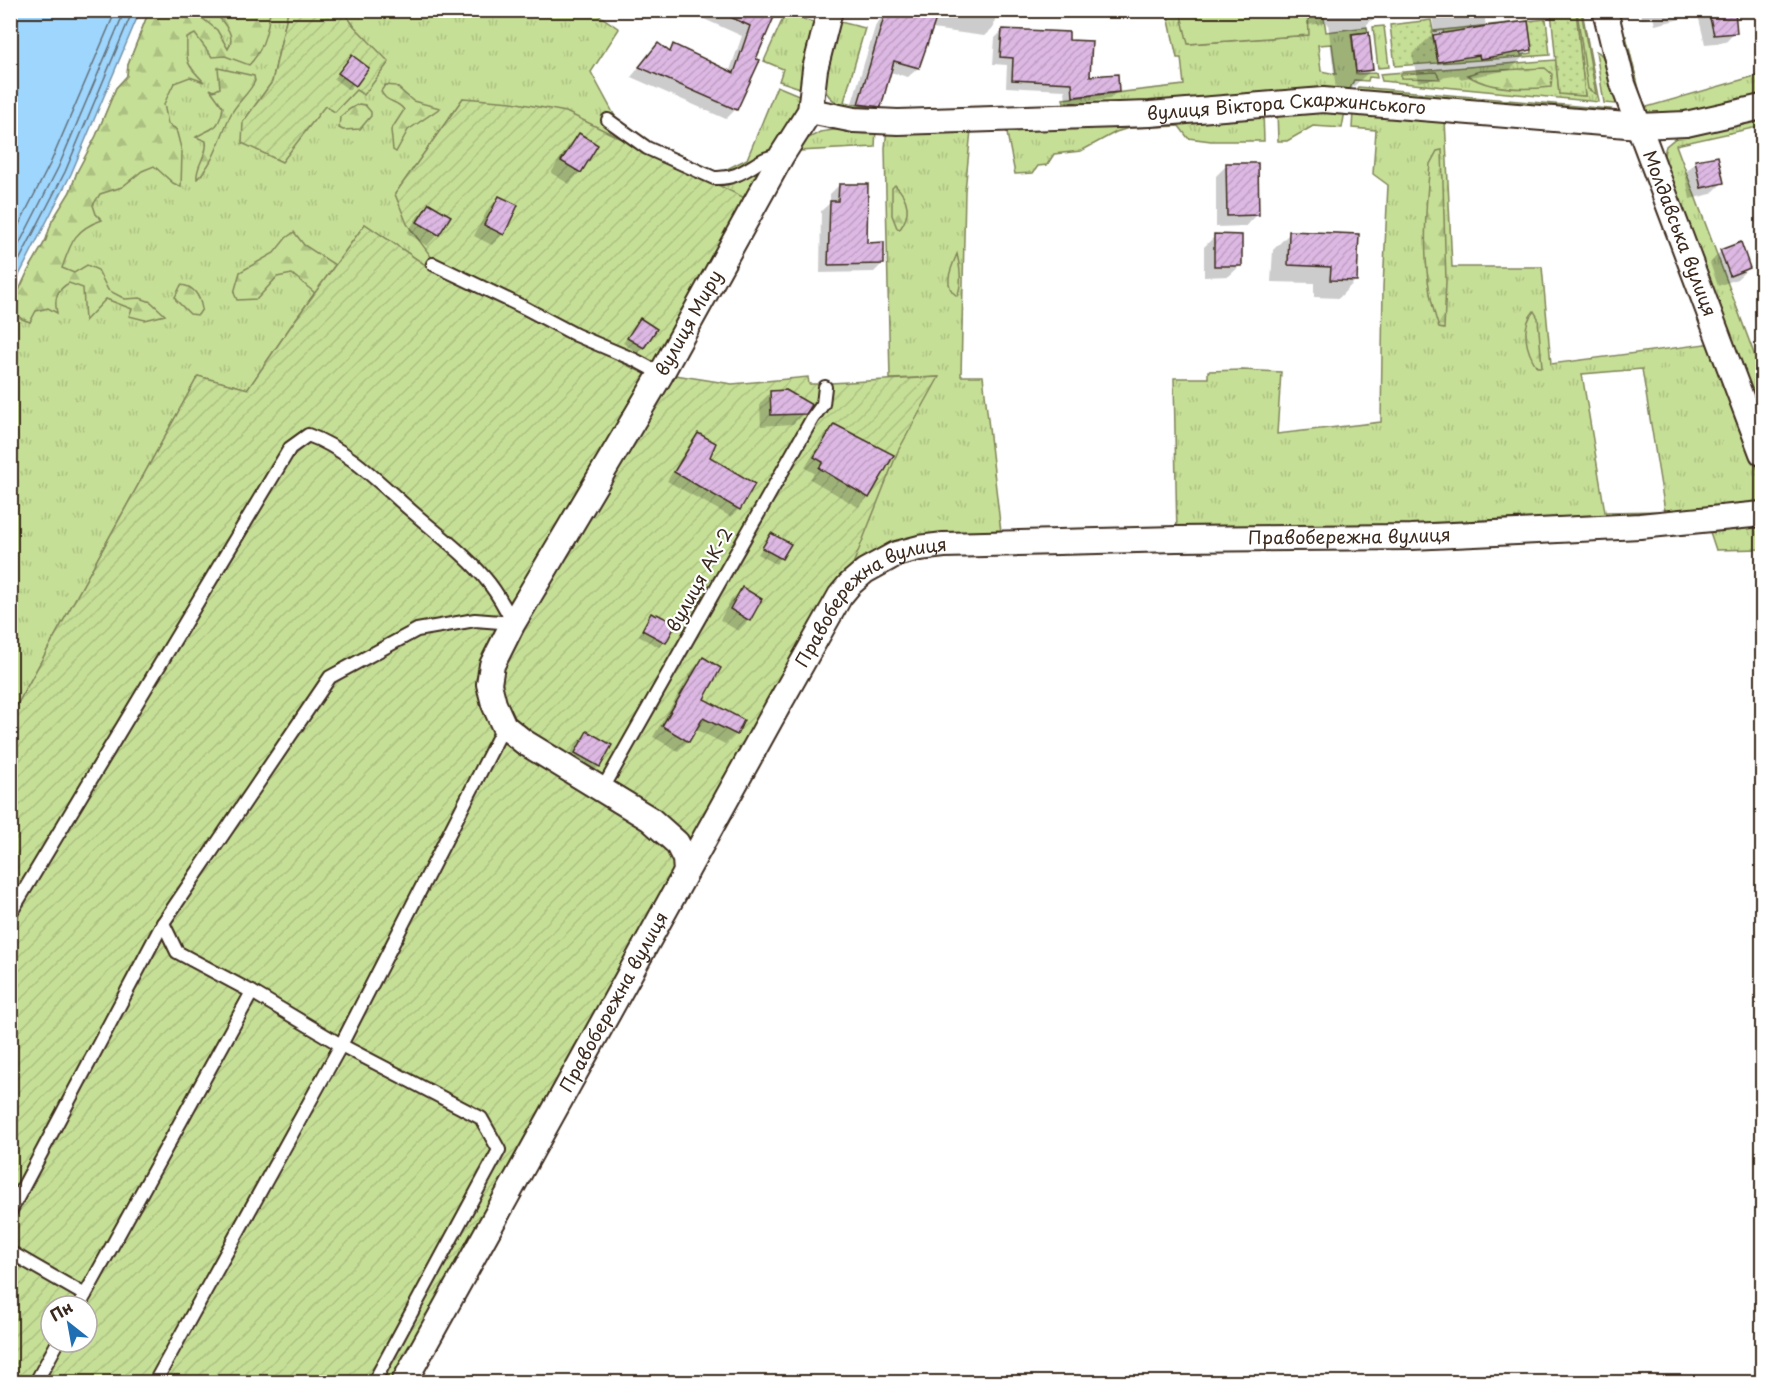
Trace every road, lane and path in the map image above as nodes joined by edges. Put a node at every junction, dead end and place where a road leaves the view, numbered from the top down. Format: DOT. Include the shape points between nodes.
graph roads {
  1 [pos="830,10"];
  2 [pos="1605,10"];
  3 [pos="1762,107"];
  4 [pos="810,111"];
  5 [pos="608,120"];
  6 [pos="1640,126"];
  7 [pos="782,155"];
  8 [pos="433,264"];
  9 [pos="661,374"];
  10 [pos="825,387"];
  11 [pos="1762,453"];
  12 [pos="1762,514"];
  13 [pos="513,623"];
  14 [pos="504,726"];
  15 [pos="603,790"];
  16 [pos="706,837"];
  17 [pos="677,843"];
  18 [pos="686,872"];
  19 [pos="10,914"];
  20 [pos="163,923"];
  21 [pos="252,992"];
  22 [pos="341,1045"];
  23 [pos="10,1212"];
  24 [pos="10,1252"];
  25 [pos="72,1294"];
  26 [pos="86,1294"];
  27 [pos="52,1354"];
  28 [pos="36,1383"];
  29 [pos="155,1383"];
  30 [pos="374,1383"];
  31 [pos="404,1383"];
  1 -- 4 [label="street, вулиця Миру" via="815,69"];
  2 -- 6 [label="street, Молдавська вулиця" via="1623,84"];
  3 -- 6 [label="street, вулиця Віктора Скаржинського" via="1686,124"];
  4 -- 6 [label="street, вулиця Віктора Скаржинського" via="854,120 898,122 1150,114 1323,100"];
  4 -- 7 [label="street, вулиця Миру"];
  5 -- 7 [label="lane" via="647,148 714,178 738,175 773,155"];
  6 -- 11 [label="street, Молдавська вулиця"];
  7 -- 9 [label="street, вулиця Миру"];
  8 -- 9 [label="lane"];
  9 -- 13 [label="street, вулиця Миру"];
  10 -- 15 [label="lane, вулиця АК-2" via="823,404"];
  12 -- 16 [label="street, Правобережна вулиця" via="1640,526 1422,537 944,545 896,554 865,571 840,596"];
  13 -- 14 [label="street, вулиця Миру" via="492,665 489,684"];
  13 -- 19 [label="lane" via="488,582 460,553 372,476 326,441 308,435 290,448"];
  13 -- 20 [label="lane" via="475,620 417,630 330,677"];
  14 -- 15 [label="street"];
  14 -- 22 [label="lane"];
  15 -- 17 [label="street" via="650,819"];
  16 -- 17 [label="street" via="693,843"];
  16 -- 18 [label="street, Правобережна вулиця"];
  17 -- 18 [label="street"];
  18 -- 31 [label="street, Правобережна вулиця"];
  20 -- 21 [label="lane" via="177,952"];
  20 -- 23 [label="lane"];
  21 -- 22 [label="lane"];
  21 -- 26 [label="lane"];
  22 -- 29 [label="lane"];
  22 -- 30 [label="lane" via="481,1118 499,1150"];
  24 -- 25 [label="lane"];
  27 -- 28 [label="lane"];
}
